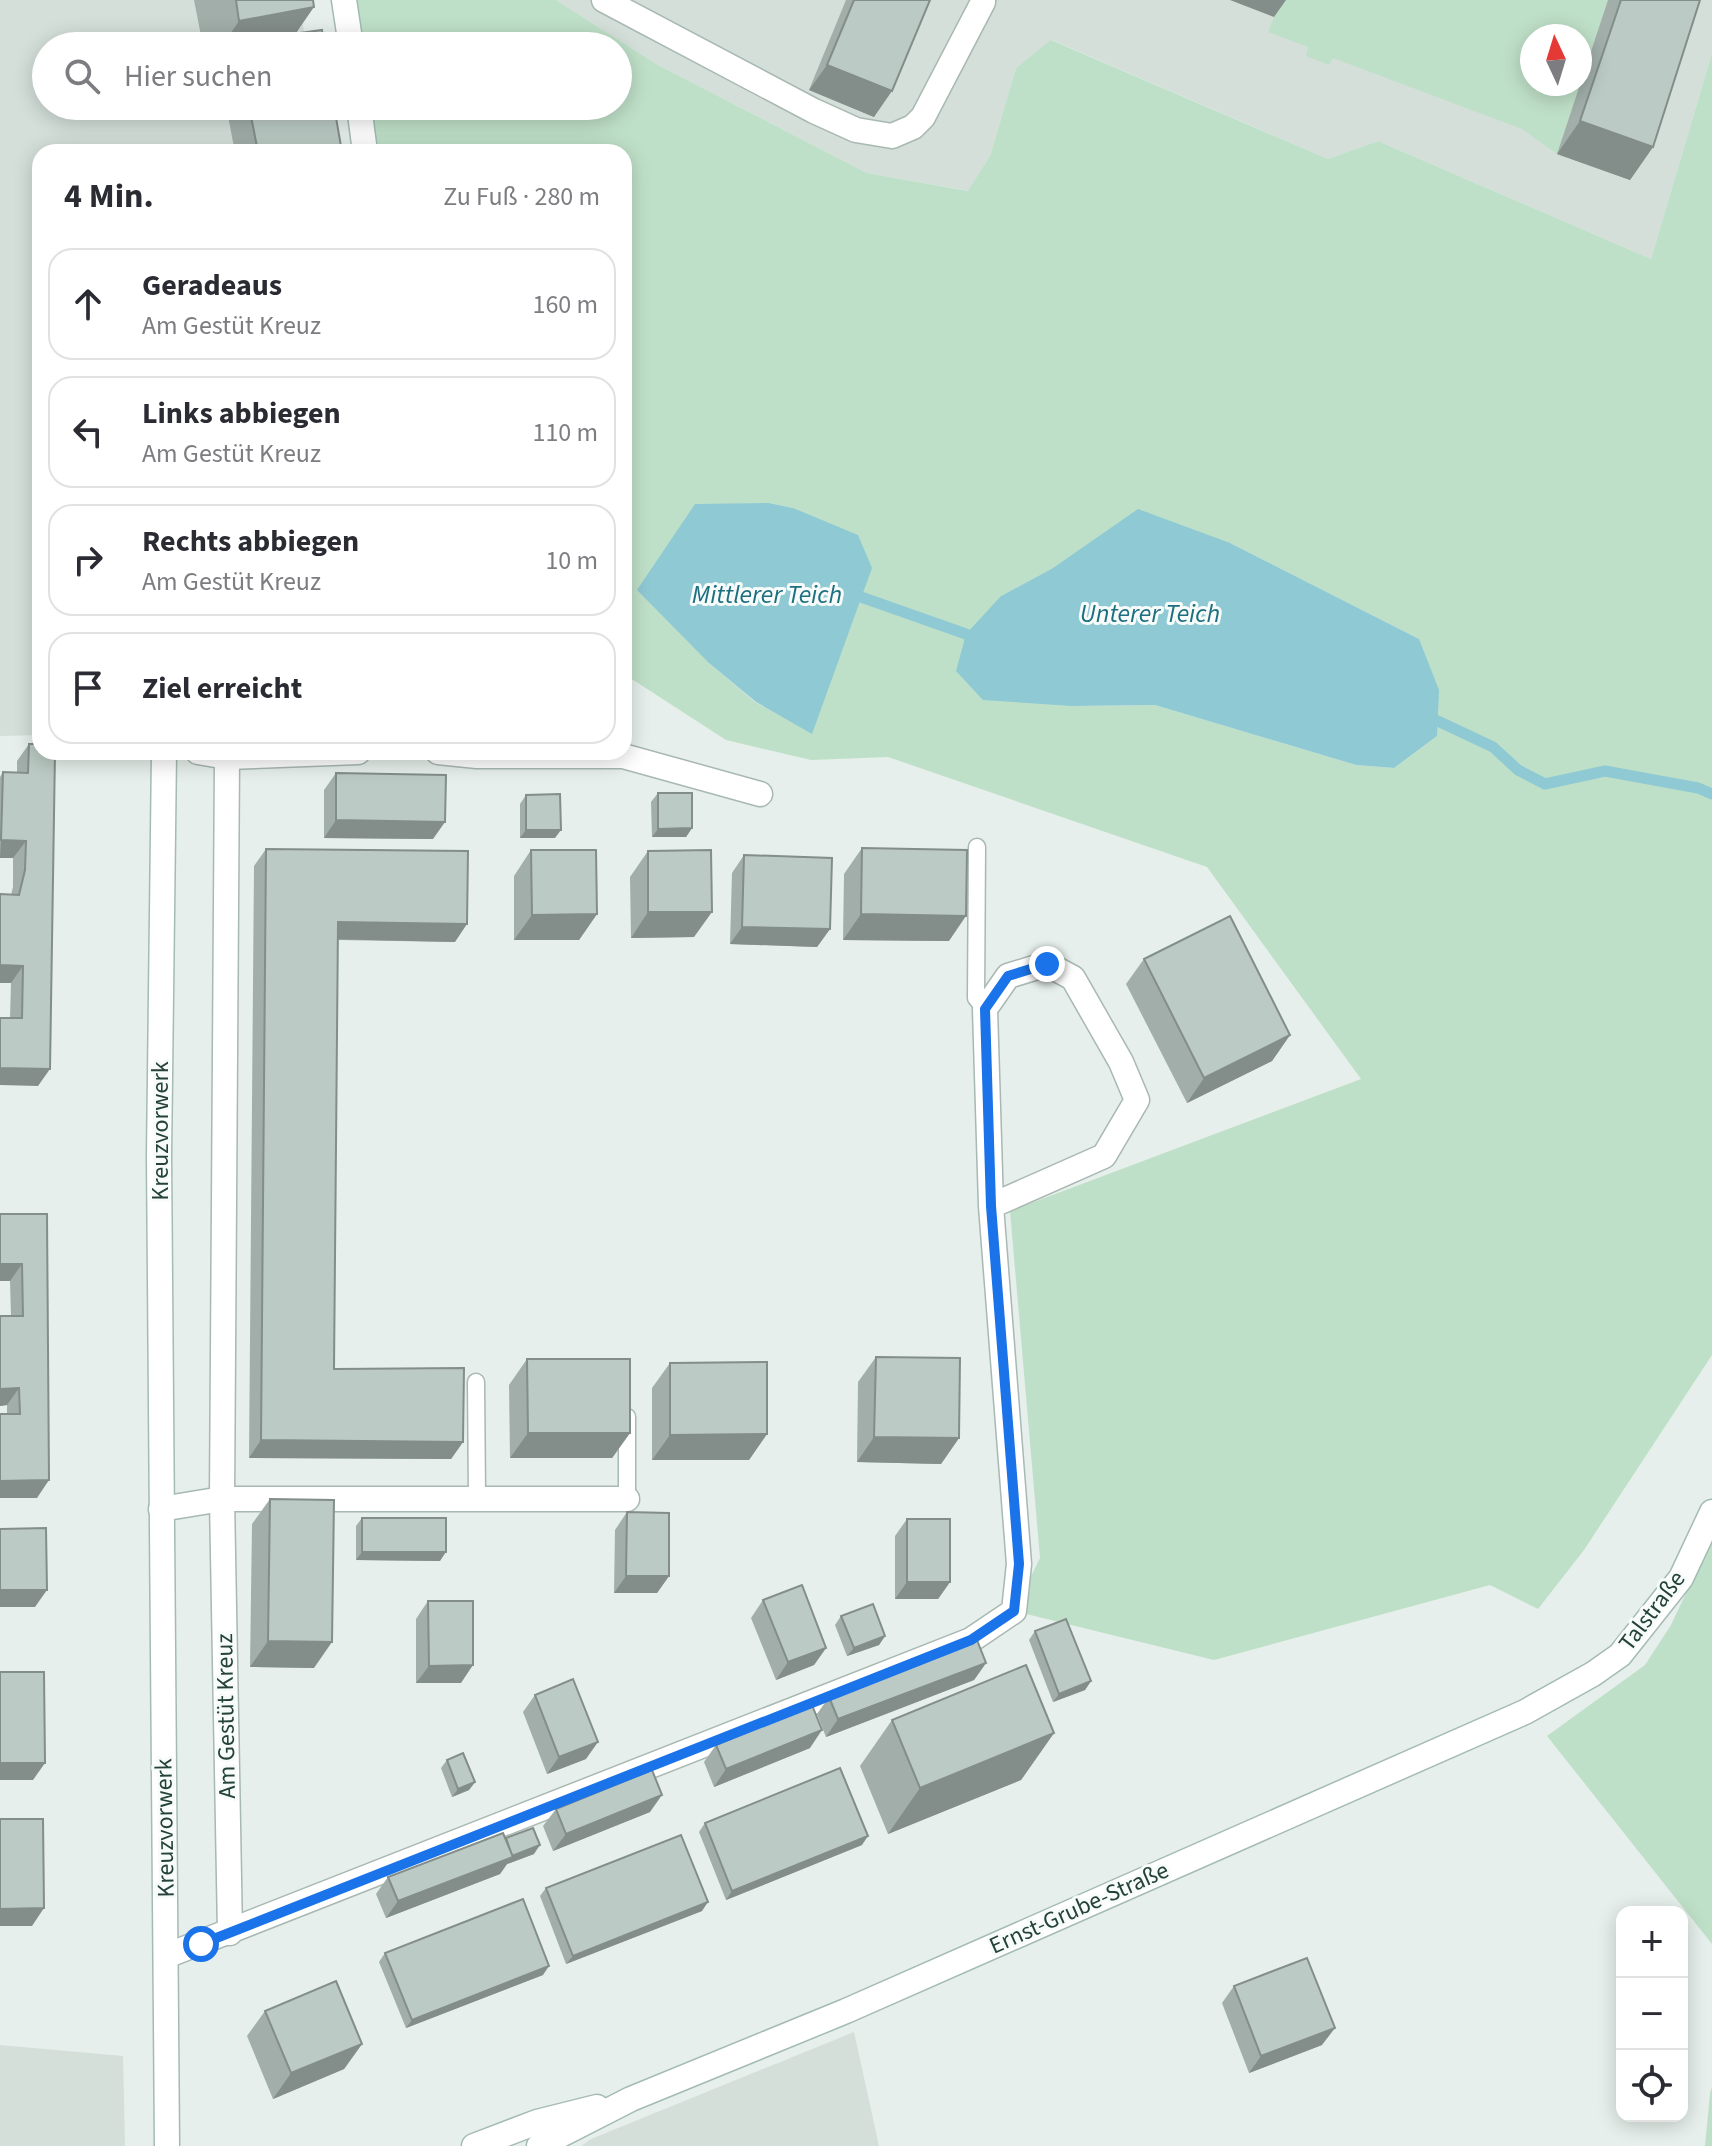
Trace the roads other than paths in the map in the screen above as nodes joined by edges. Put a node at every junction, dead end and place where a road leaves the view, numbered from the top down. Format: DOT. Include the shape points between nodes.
graph roads {
  1 [pos="344,0"];
  2 [pos="604,0"];
  3 [pos="983,2"];
  4 [pos="349,32"];
  5 [pos="361,120"];
  6 [pos="364,144"];
  7 [pos="632,758"];
  8 [pos="164,760"];
  9 [pos="227,760"];
  10 [pos="760,794"];
  11 [pos="977,847"];
  12 [pos="985,1009"];
  13 [pos="991,1206"];
  14 [pos="476,1382"];
  15 [pos="627,1399"];
  16 [pos="477,1498"];
  17 [pos="222,1499"];
  18 [pos="627,1499"];
  19 [pos="161,1509"];
  20 [pos="1712,1512"];
  21 [pos="1525,1712"];
  22 [pos="230,1933"];
  23 [pos="166,1956"];
  24 [pos="631,2099"];
  25 [pos="167,2146"];
  26 [pos="474,2146"];
  27 [pos="539,2146"];
  1 -- 4 [label="street"];
  2 -- 3 [label="street" via="814,111 856,130 892,136 923,117"];
  5 -- 6 [label="street"];
  7 -- 10 [label="street"];
  8 -- 19 [label="street, Kreuzvorwerk"];
  9 -- 17 [label="street"];
  11 -- 12 [label="lane" via="976,998"];
  12 -- 13 [label="street"];
  12 -- 13 [label="street" via="1008,976 1047,964 1073,978 1137,1100 1104,1156"];
  13 -- 22 [label="street" via="1019,1564 1014,1611 971,1640"];
  14 -- 16 [label="lane"];
  15 -- 18 [label="lane"];
  16 -- 17 [label="street"];
  16 -- 18 [label="street"];
  17 -- 19 [label="street"];
  17 -- 22 [label="street, Am Gestüt Kreuz"];
  19 -- 23 [label="street, Kreuzvorwerk"];
  20 -- 21 [label="street, Talstraße" via="1681,1578 1620,1655"];
  21 -- 24 [label="street, Ernst-Grube-Straße" via="846,2011"];
  22 -- 23 [label="street"];
  23 -- 25 [label="street, Kreuzvorwerk"];
  24 -- 26 [label="street, Ernst-Grube-Straße" via="537,2122"];
  24 -- 27 [label="street, Ernst-Grube-Straße"];
}
